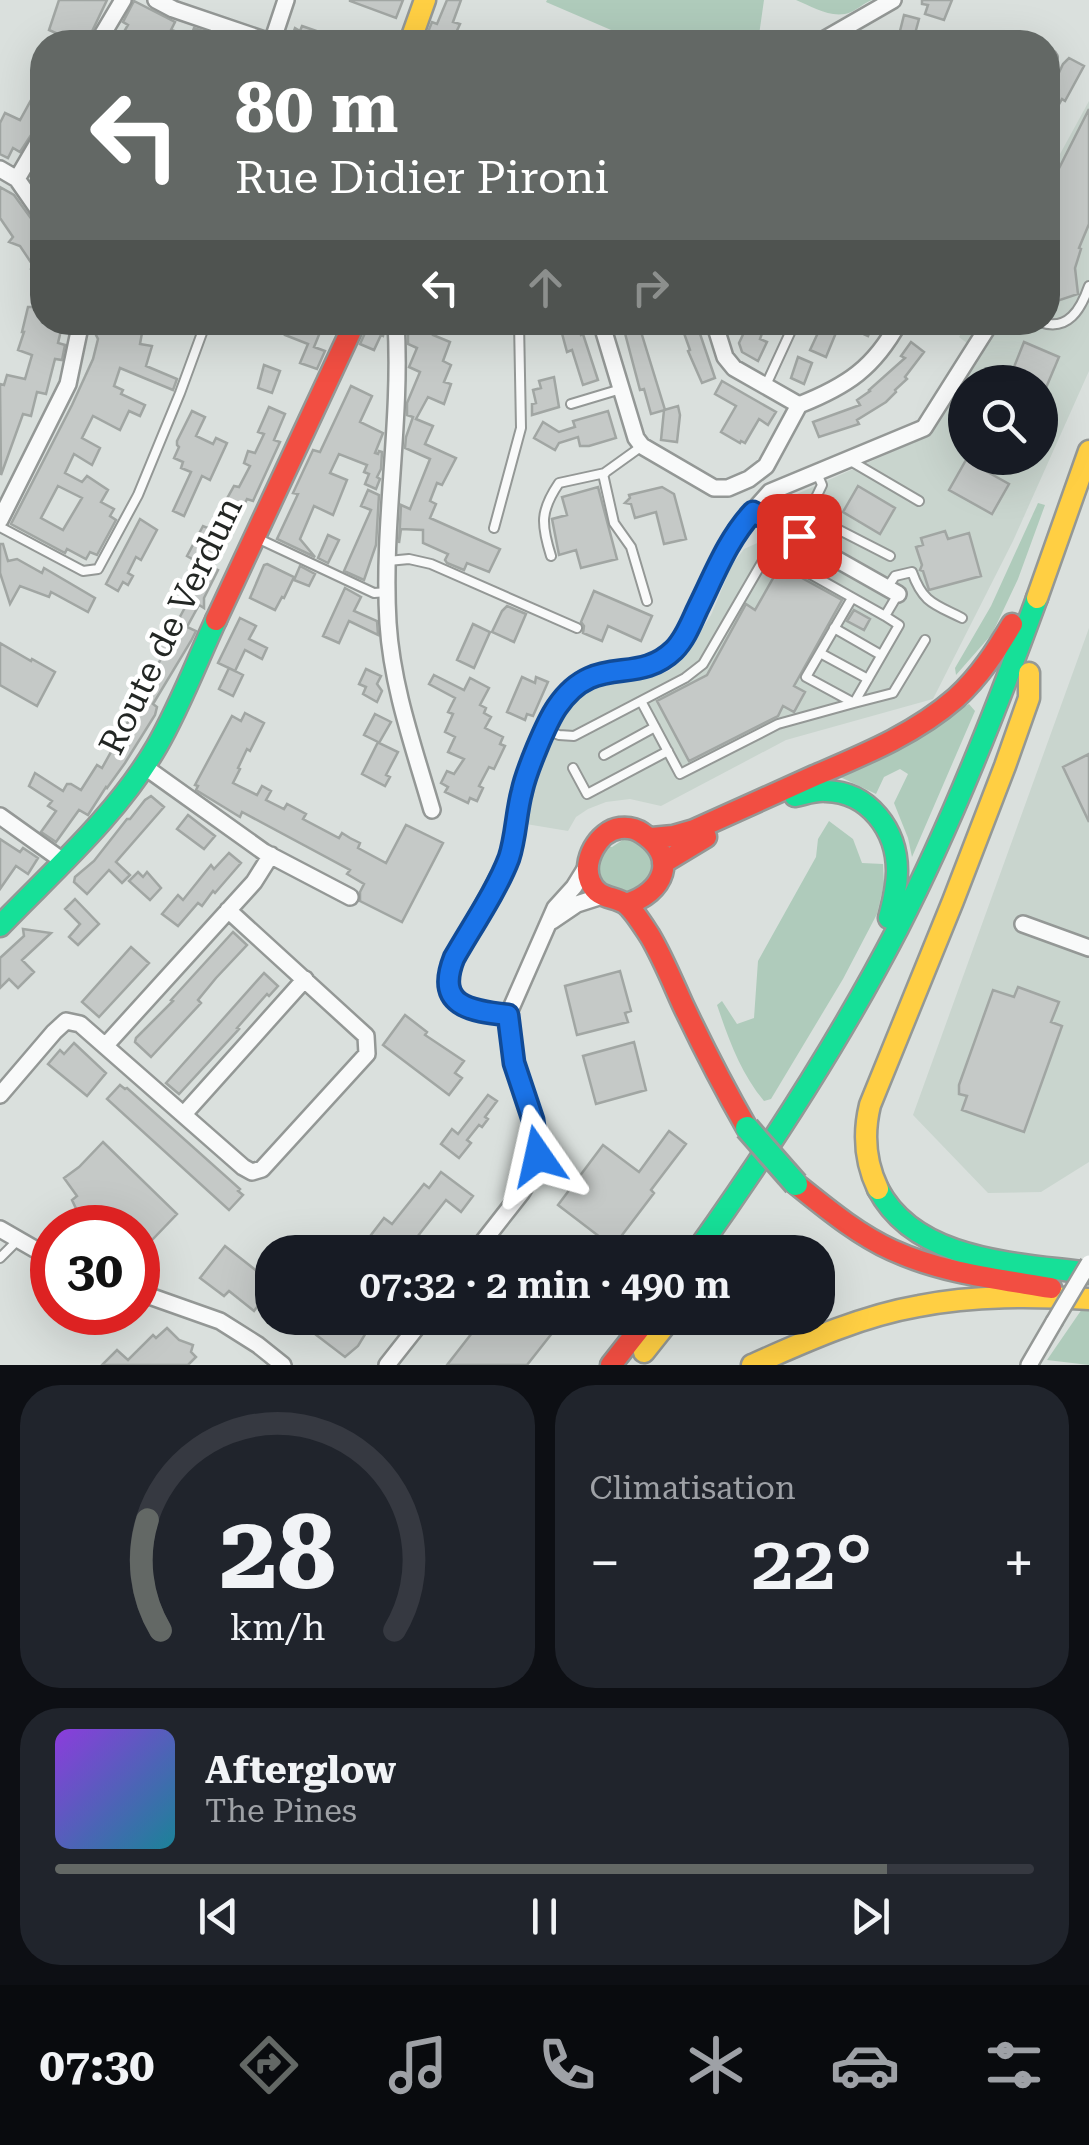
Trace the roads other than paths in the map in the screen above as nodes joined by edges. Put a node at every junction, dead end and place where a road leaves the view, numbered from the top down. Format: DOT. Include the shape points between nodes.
graph roads {
  1 [pos="123,0"];
  2 [pos="156,0"];
  3 [pos="286,0"];
  4 [pos="426,0"];
  5 [pos="893,0"];
  6 [pos="105,30"];
  7 [pos="240,30"];
  8 [pos="275,30"];
  9 [pos="415,30"];
  10 [pos="841,30"];
  11 [pos="30,157"];
  12 [pos="0,169"];
  13 [pos="17,179"];
  14 [pos="30,198"];
  15 [pos="1089,286"];
  16 [pos="1060,323"];
  17 [pos="78,335"];
  18 [pos="201,335"];
  19 [pos="349,335"];
  20 [pos="397,335"];
  21 [pos="519,335"];
  22 [pos="605,335"];
  23 [pos="719,335"];
  24 [pos="790,335"];
  25 [pos="891,335"];
  26 [pos="983,335"];
  27 [pos="766,385"];
  28 [pos="622,389"];
  29 [pos="571,404"];
  30 [pos="800,405"];
  31 [pos="642,446"];
  32 [pos="849,460"];
  33 [pos="1086,460"];
  34 [pos="605,473"];
  35 [pos="817,473"];
  36 [pos="919,501"];
  37 [pos="1089,506"];
  38 [pos="753,512"];
  39 [pos="0,524"];
  40 [pos="494,528"];
  41 [pos="255,537"];
  42 [pos="551,556"];
  43 [pos="890,556"];
  44 [pos="388,560"];
  45 [pos="893,591"];
  46 [pos="388,592"];
  47 [pos="852,598"];
  48 [pos="647,601"];
  49 [pos="884,616"];
  50 [pos="962,618"];
  51 [pos="577,628"];
  52 [pos="834,628"];
  53 [pos="925,640"];
  54 [pos="820,653"];
  55 [pos="882,655"];
  56 [pos="1029,672"];
  57 [pos="868,680"];
  58 [pos="641,701"];
  59 [pos="854,703"];
  60 [pos="654,726"];
  61 [pos="546,730"];
  62 [pos="668,751"];
  63 [pos="604,755"];
  64 [pos="144,767"];
  65 [pos="573,768"];
  66 [pos="432,810"];
  67 [pos="0,816"];
  68 [pos="652,838"];
  69 [pos="271,855"];
  70 [pos="63,861"];
  71 [pos="663,863"];
  72 [pos="587,866"];
  73 [pos="654,890"];
  74 [pos="350,896"];
  75 [pos="602,896"];
  76 [pos="626,904"];
  77 [pos="228,910"];
  78 [pos="549,924"];
  79 [pos="1023,924"];
  80 [pos="0,926"];
  81 [pos="1089,948"];
  82 [pos="305,980"];
  83 [pos="864,990"];
  84 [pos="508,1015"];
  85 [pos="106,1045"];
  86 [pos="0,1094"];
  87 [pos="184,1114"];
  88 [pos="751,1123"];
  89 [pos="799,1179"];
  90 [pos="0,1229"];
  91 [pos="488,1235"];
  92 [pos="708,1235"];
  93 [pos="731,1235"];
  94 [pos="19,1239"];
  95 [pos="30,1246"];
  96 [pos="0,1258"];
  97 [pos="1089,1264"];
  98 [pos="1089,1274"];
  99 [pos="1089,1297"];
  100 [pos="160,1300"];
  101 [pos="411,1335"];
  102 [pos="635,1335"];
  103 [pos="658,1335"];
  104 [pos="283,1365"];
  105 [pos="387,1365"];
  106 [pos="611,1365"];
  107 [pos="634,1365"];
  108 [pos="752,1365"];
  109 [pos="1028,1365"];
  1 -- 6 [label="street"];
  2 -- 7 [label="street"];
  3 -- 8 [label="street"];
  4 -- 9 [label="main road"];
  5 -- 10 [label="street"];
  11 -- 13 [label="street"];
  12 -- 13 [label="street"];
  13 -- 14 [label="street"];
  15 -- 16 [label="lane" via="1071,320"];
  17 -- 39 [label="street" via="68,384"];
  18 -- 39 [label="lane" via="138,496 98,569 83,570"];
  19 -- 41 [label="main road, Route de Verdun"];
  20 -- 44 [label="street"];
  21 -- 40 [label="lane" via="521,428"];
  22 -- 28 [label="street"];
  23 -- 27 [label="street" via="728,362"];
  24 -- 27 [label="lane"];
  25 -- 30 [label="street" via="848,382"];
  26 -- 32 [label="street" via="924,428"];
  27 -- 30 [label="street"];
  28 -- 29 [label="lane"];
  28 -- 31 [label="street"];
  30 -- 31 [label="street" via="766,466 728,488 704,484"];
  31 -- 34 [label="lane"];
  32 -- 35 [label="street"];
  32 -- 36 [label="lane"];
  33 -- 68 [label="main road" via="1000,647 951,703 870,751 694,830"];
  33 -- 83 [label="main road" via="974,762"];
  34 -- 42 [label="lane" via="559,483 549,498 543,532"];
  34 -- 48 [label="lane" via="614,523 632,547"];
  35 -- 38 [label="street" via="770,492"];
  35 -- 43 [label="lane" via="822,485 808,514"];
  37 -- 56 [label="main road"];
  38 -- 45 [label="street"];
  38 -- 61 [label="street" via="736,530 678,647 660,662 586,678"];
  41 -- 46 [label="lane" via="374,592"];
  41 -- 64 [label="main road, Route de Verdun"];
  44 -- 46 [label="street"];
  44 -- 51 [label="lane" via="431,564"];
  45 -- 49 [label="lane"];
  45 -- 50 [label="lane" via="895,576 912,572 919,592"];
  46 -- 66 [label="street" via="394,677"];
  47 -- 49 [label="lane"];
  47 -- 52 [label="lane"];
  47 -- 58 [label="lane" via="773,553 704,664"];
  49 -- 55 [label="lane" via="898,625"];
  52 -- 54 [label="lane"];
  52 -- 55 [label="lane"];
  53 -- 59 [label="lane" via="893,694"];
  54 -- 57 [label="lane"];
  54 -- 59 [label="lane" via="806,677"];
  55 -- 57 [label="lane"];
  56 -- 93 [label="main road" via="908,946 836,1078"];
  56 -- 98 [label="main road" via="1030,698 881,1075 866,1141 878,1190 913,1230 1008,1262"];
  57 -- 59 [label="lane"];
  58 -- 60 [label="lane"];
  58 -- 61 [label="lane" via="574,736"];
  59 -- 62 [label="lane" via="778,724 680,774"];
  60 -- 62 [label="lane"];
  60 -- 63 [label="lane"];
  61 -- 84 [label="street" via="522,788 509,857 448,975 460,1004"];
  62 -- 65 [label="lane" via="587,794"];
  64 -- 69 [label="street"];
  64 -- 70 [label="main road, Route de Verdun"];
  67 -- 70 [label="street"];
  68 -- 71 [label="main road"];
  68 -- 72 [label="main road" via="616,828 595,842"];
  69 -- 74 [label="street"];
  69 -- 77 [label="street"];
  70 -- 80 [label="main road, Route de Verdun"];
  71 -- 73 [label="main road"];
  71 -- 83 [label="main road" via="799,794 834,790 862,799 892,837 900,873"];
  72 -- 75 [label="main road"];
  72 -- 78 [label="street"];
  73 -- 76 [label="main road"];
  73 -- 88 [label="main road" via="668,948"];
  75 -- 76 [label="main road"];
  75 -- 78 [label="street" via="576,904"];
  76 -- 88 [label="main road" via="651,938 716,1073"];
  77 -- 82 [label="street"];
  77 -- 85 [label="street"];
  78 -- 84 [label="street"];
  79 -- 81 [label="street"];
  82 -- 87 [label="street"];
  82 -- 87 [label="street" via="366,1036 366,1054 354,1068 262,1169 252,1172"];
  83 -- 92 [label="main road" via="780,1133"];
  84 -- 91 [label="street" via="538,1156 522,1192"];
  85 -- 86 [label="street" via="66,1020"];
  85 -- 87 [label="street"];
  88 -- 89 [label="main road"];
  89 -- 98 [label="main road" via="924,1251 983,1265"];
  89 -- 99 [label="main road" via="859,1232 906,1256"];
  90 -- 94 [label="street"];
  94 -- 95 [label="street"];
  94 -- 96 [label="lane"];
  97 -- 109 [label="street, bridge"];
  99 -- 108 [label="main road" via="940,1302 808,1340"];
  100 -- 104 [label="street" via="220,1321"];
  101 -- 105 [label="street"];
  102 -- 106 [label="main road"];
  103 -- 107 [label="main road"];
}
